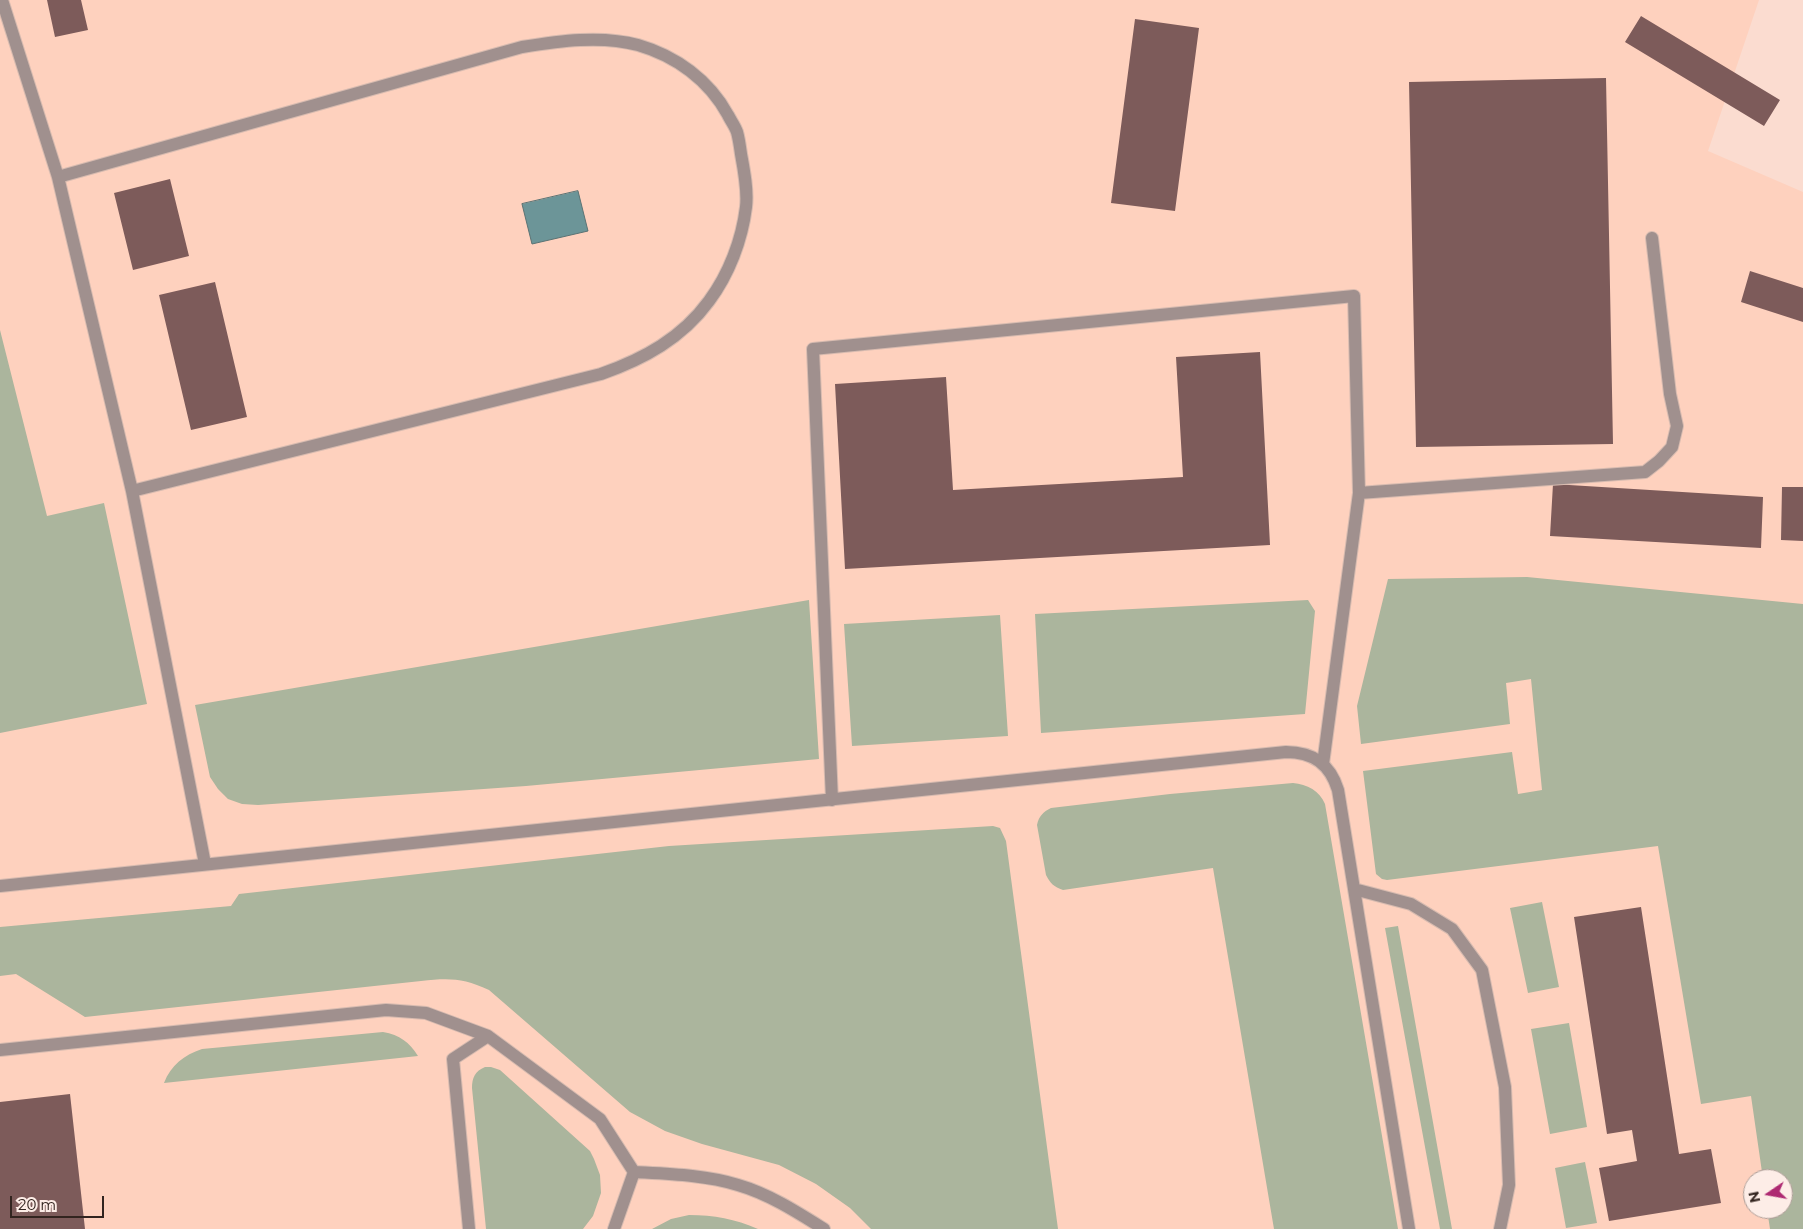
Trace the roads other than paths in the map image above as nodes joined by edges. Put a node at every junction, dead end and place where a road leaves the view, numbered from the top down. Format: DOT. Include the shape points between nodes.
graph roads {
  1 [pos="2,0"];
  2 [pos="58,177"];
  3 [pos="1652,238"];
  4 [pos="132,491"];
  5 [pos="1359,493"];
  6 [pos="1323,764"];
  7 [pos="832,800"];
  8 [pos="206,864"];
  9 [pos="0,886"];
  10 [pos="1354,889"];
  11 [pos="488,1036"];
  12 [pos="0,1050"];
  13 [pos="634,1172"];
  14 [pos="469,1229"];
  15 [pos="614,1229"];
  16 [pos="824,1229"];
  17 [pos="1409,1229"];
  18 [pos="1500,1229"];
  1 -- 2 [label="lane"];
  2 -- 4 [label="lane"];
  2 -- 4 [label="lane" via="522,47 561,40 602,40 637,45 668,56 697,76 714,94 737,132 747,206 738,243 726,275 709,302 660,348 632,364 601,374"];
  3 -- 5 [label="lane" via="1670,394 1677,426 1672,447 1659,461 1644,472"];
  4 -- 8 [label="lane"];
  5 -- 6 [label="lane"];
  5 -- 7 [label="lane" via="1354,296 813,349"];
  6 -- 7 [label="lane" via="1305,754 1286,752"];
  6 -- 10 [label="lane" via="1330,771 1338,790"];
  7 -- 8 [label="lane"];
  8 -- 9 [label="lane"];
  10 -- 17 [label="lane"];
  10 -- 18 [label="lane" via="1412,904 1452,929 1482,970 1505,1087 1509,1185"];
  11 -- 12 [label="lane" via="426,1012 386,1010"];
  11 -- 13 [label="lane" via="600,1119"];
  11 -- 14 [label="lane" via="453,1059"];
  13 -- 15 [label="lane"];
  13 -- 16 [label="lane" via="687,1176 738,1185 786,1205"];
}
